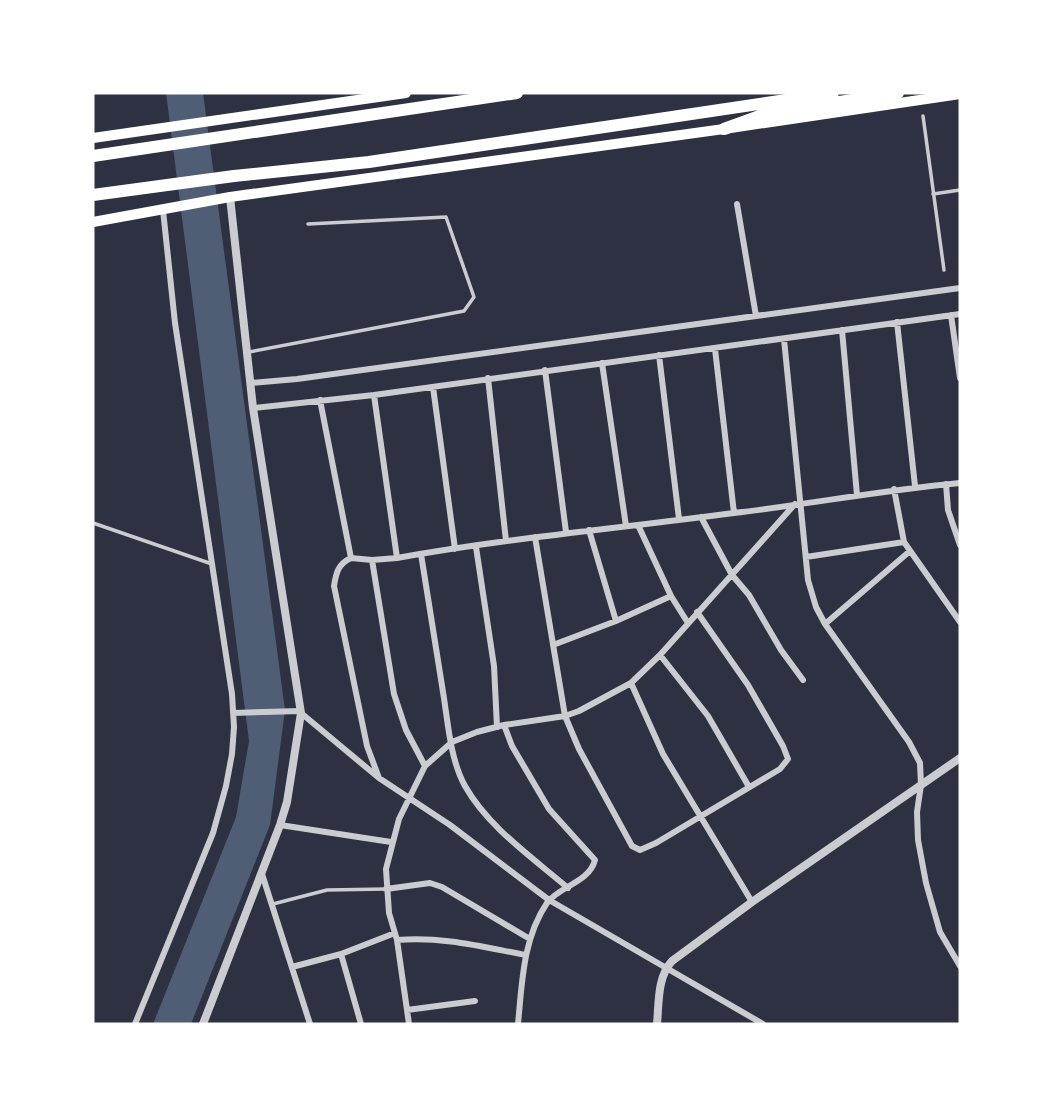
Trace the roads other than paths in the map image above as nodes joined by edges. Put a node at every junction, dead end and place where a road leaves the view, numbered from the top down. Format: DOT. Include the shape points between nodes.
graph roads {
  1 [pos="406,93"];
  2 [pos="517,93"];
  3 [pos="833,93"];
  4 [pos="898,93"];
  5 [pos="960,94"];
  6 [pos="923,116"];
  7 [pos="724,130"];
  8 [pos="93,138"];
  9 [pos="93,156"];
  10 [pos="133,190"];
  11 [pos="960,190"];
  12 [pos="933,194"];
  13 [pos="93,195"];
  14 [pos="230,197"];
  15 [pos="93,204"];
  16 [pos="737,204"];
  17 [pos="168,209"];
  18 [pos="93,222"];
  19 [pos="308,224"];
  20 [pos="944,270"];
  21 [pos="960,288"];
  22 [pos="960,314"];
  23 [pos="951,315"];
  24 [pos="756,316"];
  25 [pos="897,322"];
  26 [pos="842,330"];
  27 [pos="784,339"];
  28 [pos="715,349"];
  29 [pos="247,352"];
  30 [pos="659,355"];
  31 [pos="602,363"];
  32 [pos="545,370"];
  33 [pos="960,377"];
  34 [pos="488,378"];
  35 [pos="250,383"];
  36 [pos="433,387"];
  37 [pos="374,395"];
  38 [pos="320,400"];
  39 [pos="253,408"];
  40 [pos="960,483"];
  41 [pos="946,484"];
  42 [pos="915,486"];
  43 [pos="894,489"];
  44 [pos="857,495"];
  45 [pos="797,504"];
  46 [pos="734,513"];
  47 [pos="701,517"];
  48 [pos="679,519"];
  49 [pos="93,523"];
  50 [pos="638,525"];
  51 [pos="626,526"];
  52 [pos="589,530"];
  53 [pos="566,532"];
  54 [pos="535,537"];
  55 [pos="506,541"];
  56 [pos="904,542"];
  57 [pos="960,545"];
  58 [pos="476,547"];
  59 [pos="455,549"];
  60 [pos="910,551"];
  61 [pos="421,554"];
  62 [pos="806,557"];
  63 [pos="351,558"];
  64 [pos="397,558"];
  65 [pos="372,560"];
  66 [pos="212,564"];
  67 [pos="732,575"];
  68 [pos="671,596"];
  69 [pos="698,612"];
  70 [pos="616,621"];
  71 [pos="960,622"];
  72 [pos="688,623"];
  73 [pos="825,624"];
  74 [pos="553,645"];
  75 [pos="660,655"];
  76 [pos="803,680"];
  77 [pos="631,683"];
  78 [pos="300,712"];
  79 [pos="233,713"];
  80 [pos="565,716"];
  81 [pos="500,726"];
  82 [pos="452,742"];
  83 [pos="960,758"];
  84 [pos="425,766"];
  85 [pos="379,778"];
  86 [pos="921,785"];
  87 [pos="749,787"];
  88 [pos="407,798"];
  89 [pos="699,816"];
  90 [pos="280,824"];
  91 [pos="391,842"];
  92 [pos="262,874"];
  93 [pos="568,888"];
  94 [pos="386,889"];
  95 [pos="549,900"];
  96 [pos="752,902"];
  97 [pos="273,904"];
  98 [pos="396,936"];
  99 [pos="530,939"];
  100 [pos="341,954"];
  101 [pos="526,956"];
  102 [pos="960,966"];
  103 [pos="292,967"];
  104 [pos="666,968"];
  105 [pos="475,1001"];
  106 [pos="407,1010"];
  107 [pos="135,1024"];
  108 [pos="202,1024"];
  109 [pos="310,1024"];
  110 [pos="361,1024"];
  111 [pos="409,1024"];
  112 [pos="518,1024"];
  113 [pos="657,1024"];
  114 [pos="763,1024"];
  1 -- 8 [label="highway"];
  2 -- 9 [label="highway"];
  3 -- 10 [label="highway" via="369,162"];
  4 -- 7 [label="highway" via="768,113"];
  5 -- 7 [label="highway"];
  6 -- 12 [label="lane"];
  7 -- 14 [label="highway"];
  10 -- 13 [label="highway"];
  10 -- 15 [label="highway"];
  11 -- 12 [label="lane"];
  12 -- 20 [label="lane"];
  14 -- 17 [label="highway"];
  14 -- 29 [label="street"];
  16 -- 24 [label="street"];
  17 -- 18 [label="highway"];
  17 -- 66 [label="street" via="175,323"];
  19 -- 29 [label="lane" via="446,217 474,297 464,311"];
  21 -- 24 [label="street"];
  22 -- 23 [label="street"];
  23 -- 25 [label="street"];
  23 -- 33 [label="street"];
  24 -- 35 [label="street"];
  25 -- 26 [label="street"];
  25 -- 42 [label="street"];
  26 -- 27 [label="street"];
  26 -- 44 [label="street"];
  27 -- 28 [label="street"];
  27 -- 45 [label="street"];
  28 -- 30 [label="street"];
  28 -- 46 [label="street"];
  29 -- 35 [label="street"];
  30 -- 31 [label="street"];
  30 -- 48 [label="street"];
  31 -- 32 [label="street"];
  31 -- 51 [label="street"];
  32 -- 34 [label="street"];
  32 -- 53 [label="street"];
  34 -- 36 [label="street"];
  34 -- 55 [label="street"];
  35 -- 39 [label="street"];
  36 -- 37 [label="street"];
  36 -- 59 [label="street"];
  37 -- 38 [label="street"];
  37 -- 64 [label="street"];
  38 -- 39 [label="street"];
  38 -- 63 [label="street"];
  39 -- 78 [label="street"];
  40 -- 41 [label="street"];
  41 -- 42 [label="street"];
  41 -- 57 [label="street" via="948,510"];
  42 -- 43 [label="street"];
  43 -- 44 [label="street"];
  43 -- 56 [label="street"];
  44 -- 45 [label="street"];
  45 -- 46 [label="street"];
  45 -- 62 [label="street"];
  45 -- 67 [label="street"];
  46 -- 47 [label="street"];
  47 -- 48 [label="street"];
  47 -- 67 [label="street"];
  48 -- 50 [label="street"];
  49 -- 66 [label="lane"];
  50 -- 51 [label="street"];
  50 -- 68 [label="street"];
  51 -- 52 [label="street"];
  52 -- 53 [label="street"];
  52 -- 70 [label="street"];
  53 -- 54 [label="street"];
  54 -- 55 [label="street"];
  54 -- 74 [label="street"];
  55 -- 58 [label="street"];
  56 -- 60 [label="street"];
  56 -- 62 [label="street"];
  58 -- 59 [label="street"];
  58 -- 81 [label="street"];
  59 -- 61 [label="street"];
  60 -- 71 [label="street"];
  60 -- 73 [label="street"];
  61 -- 64 [label="street"];
  61 -- 82 [label="street"];
  62 -- 73 [label="street" via="807,580"];
  63 -- 65 [label="street"];
  63 -- 85 [label="street" via="335,574 334,586 367,746"];
  64 -- 65 [label="street"];
  65 -- 84 [label="street" via="394,695"];
  66 -- 79 [label="street"];
  67 -- 69 [label="street"];
  67 -- 76 [label="street"];
  68 -- 70 [label="street"];
  68 -- 72 [label="street"];
  69 -- 72 [label="street"];
  69 -- 87 [label="street" via="748,685 788,760"];
  70 -- 74 [label="street"];
  72 -- 75 [label="street"];
  73 -- 86 [label="street" via="916,752"];
  74 -- 80 [label="street"];
  75 -- 77 [label="street"];
  75 -- 87 [label="street" via="708,716"];
  77 -- 80 [label="street"];
  77 -- 89 [label="street" via="663,754"];
  78 -- 79 [label="street"];
  78 -- 85 [label="street"];
  78 -- 90 [label="street"];
  79 -- 107 [label="street" via="232,754 213,833"];
  80 -- 81 [label="street"];
  80 -- 89 [label="street" via="632,846 640,850 656,843"];
  81 -- 82 [label="street"];
  81 -- 93 [label="street" via="549,809 594,860 588,872"];
  82 -- 84 [label="street"];
  82 -- 93 [label="street" via="465,785 479,806"];
  83 -- 86 [label="street"];
  84 -- 88 [label="street"];
  85 -- 88 [label="street"];
  86 -- 96 [label="street"];
  86 -- 102 [label="street" via="918,840 926,883 940,932"];
  87 -- 89 [label="street"];
  88 -- 91 [label="street"];
  88 -- 95 [label="street"];
  89 -- 96 [label="street"];
  90 -- 91 [label="street"];
  90 -- 92 [label="street"];
  91 -- 94 [label="street"];
  92 -- 97 [label="street"];
  92 -- 108 [label="street"];
  93 -- 95 [label="street"];
  94 -- 97 [label="lane" via="327,890"];
  94 -- 98 [label="street"];
  94 -- 99 [label="street" via="430,883 442,887"];
  95 -- 99 [label="street"];
  95 -- 104 [label="street"];
  96 -- 104 [label="street"];
  97 -- 103 [label="street"];
  98 -- 100 [label="street"];
  98 -- 101 [label="street" via="449,940"];
  98 -- 106 [label="street"];
  99 -- 101 [label="street"];
  100 -- 103 [label="street"];
  100 -- 110 [label="street"];
  101 -- 112 [label="street"];
  103 -- 109 [label="street"];
  104 -- 113 [label="street"];
  104 -- 114 [label="street"];
  105 -- 106 [label="street"];
  106 -- 111 [label="street"];
}
